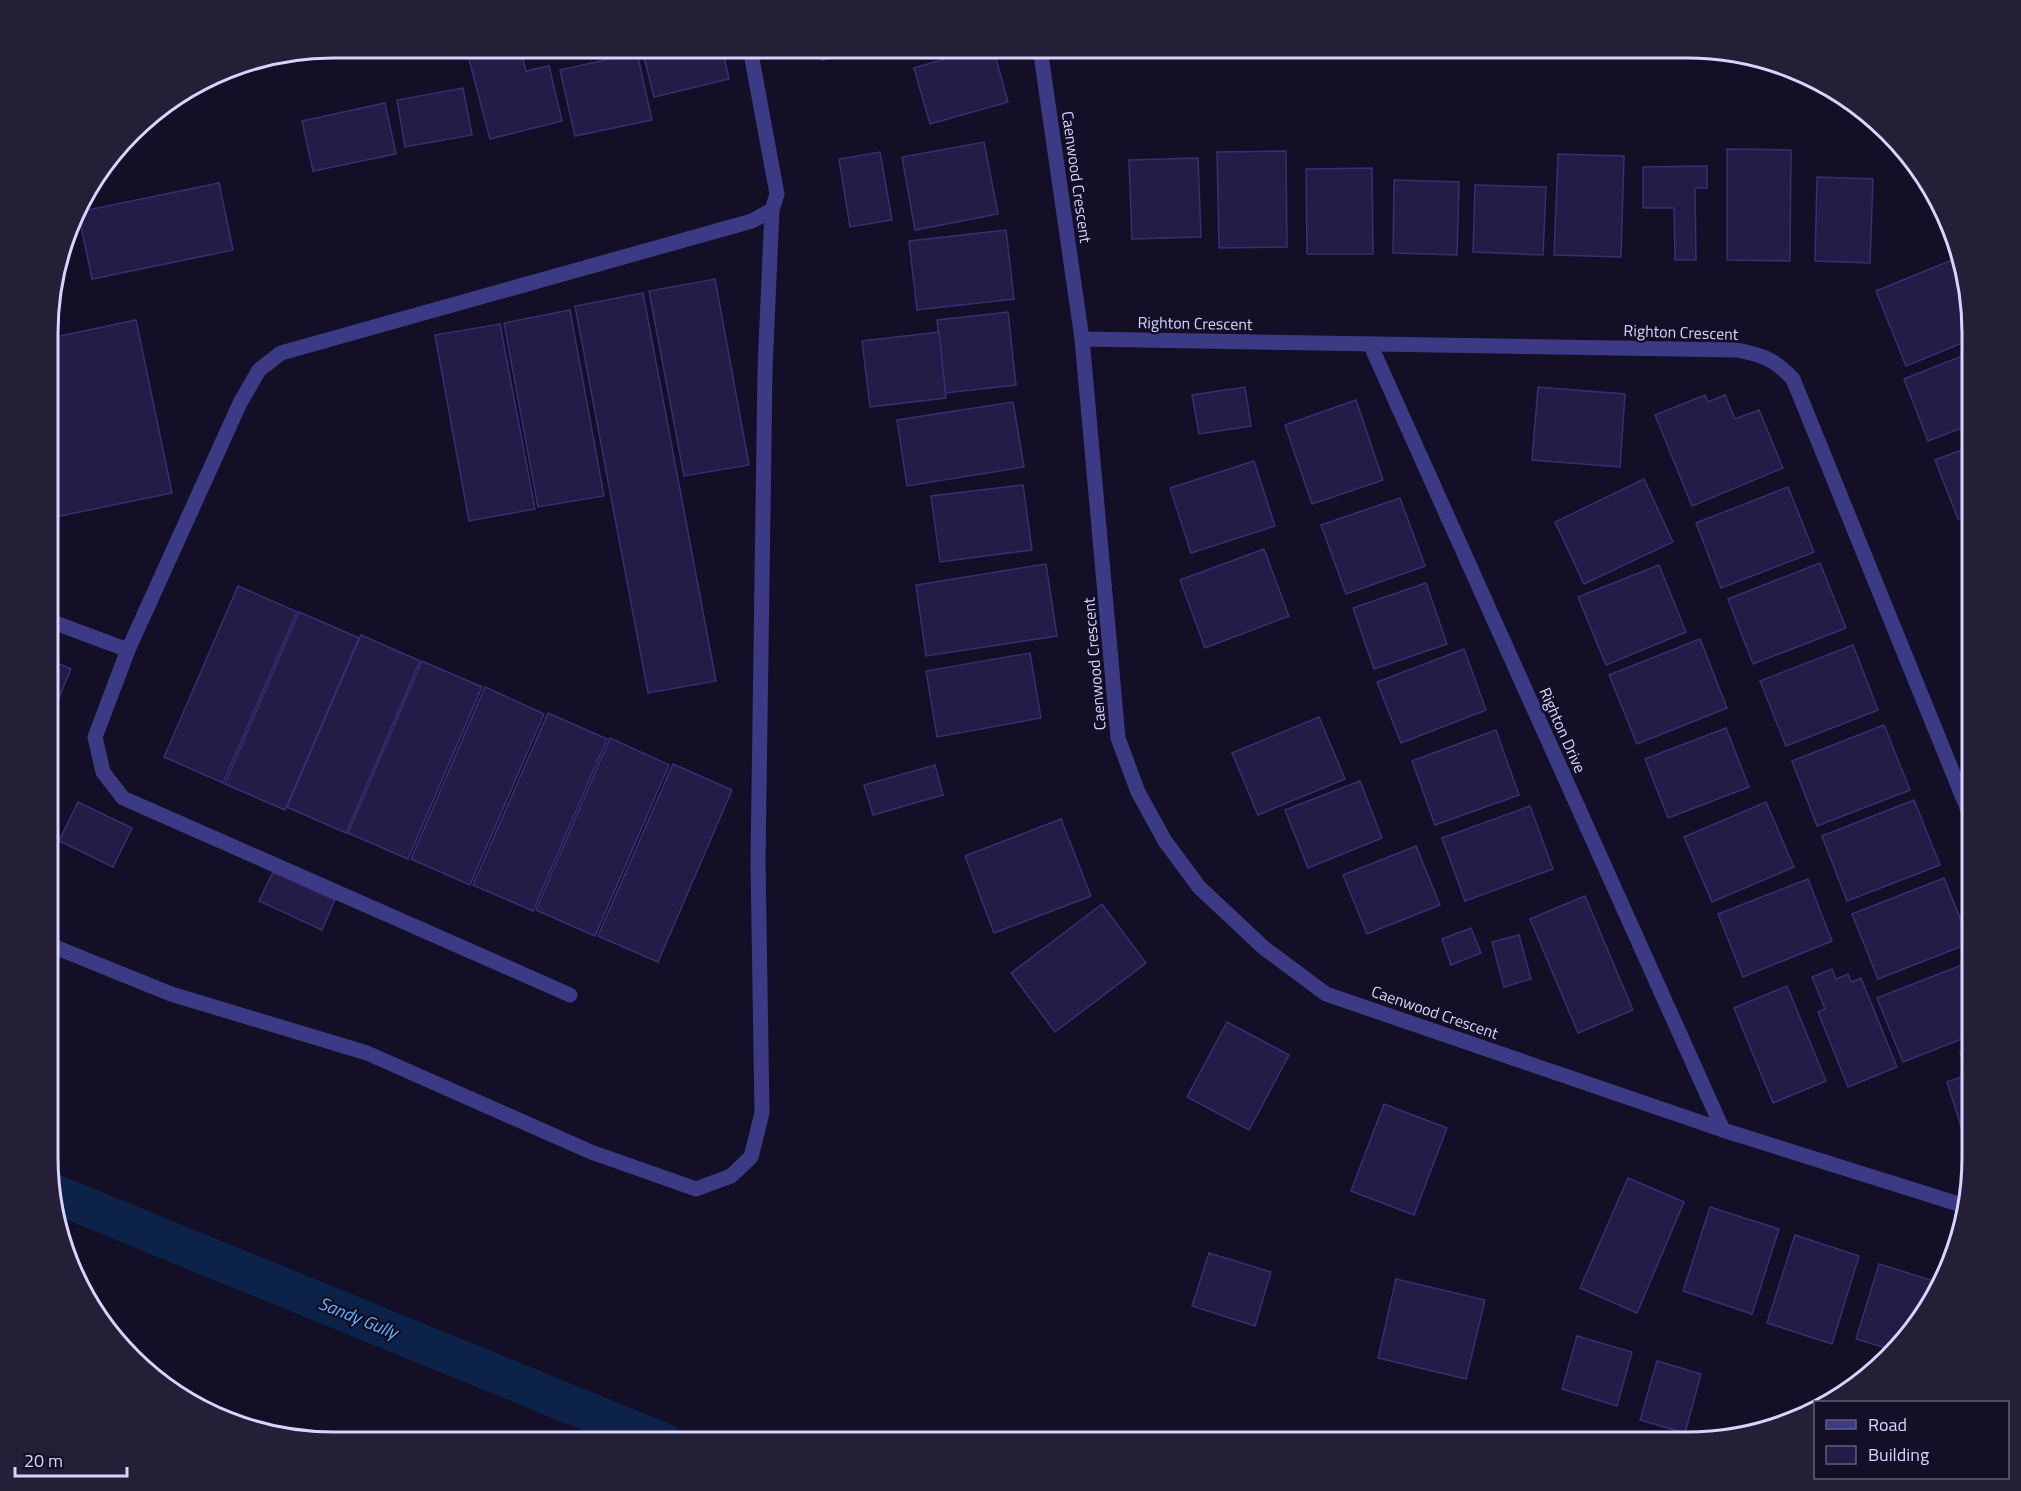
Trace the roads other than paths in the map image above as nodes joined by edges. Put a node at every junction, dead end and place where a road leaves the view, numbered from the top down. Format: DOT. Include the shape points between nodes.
graph roads {
  1 [pos="752,58"];
  2 [pos="1041,58"];
  3 [pos="772,210"];
  4 [pos="1083,339"];
  5 [pos="1370,344"];
  6 [pos="58,624"];
  7 [pos="128,650"];
  8 [pos="1962,795"];
  9 [pos="58,948"];
  10 [pos="570,995"];
  11 [pos="1723,1130"];
  12 [pos="1958,1204"];
  1 -- 3 [label="street" via="777,194"];
  2 -- 4 [label="street, Caenwood Crescent"];
  3 -- 7 [label="street" via="752,221 281,353 259,370 240,403"];
  3 -- 9 [label="street" via="765,369 758,861 762,1113 752,1157 731,1176 696,1189 591,1152 367,1053 171,994"];
  4 -- 5 [label="street, Righton Crescent"];
  4 -- 11 [label="street, Caenwood Crescent" via="1118,738 1138,792 1165,841 1199,887 1264,948 1326,994"];
  5 -- 8 [label="street, Righton Crescent" via="1737,350 1761,354 1779,364 1793,379"];
  5 -- 11 [label="street, Righton Drive"];
  6 -- 7 [label="street"];
  7 -- 10 [label="street" via="95,737 103,772 123,798"];
  11 -- 12 [label="street, Caenwood Crescent"];
}
